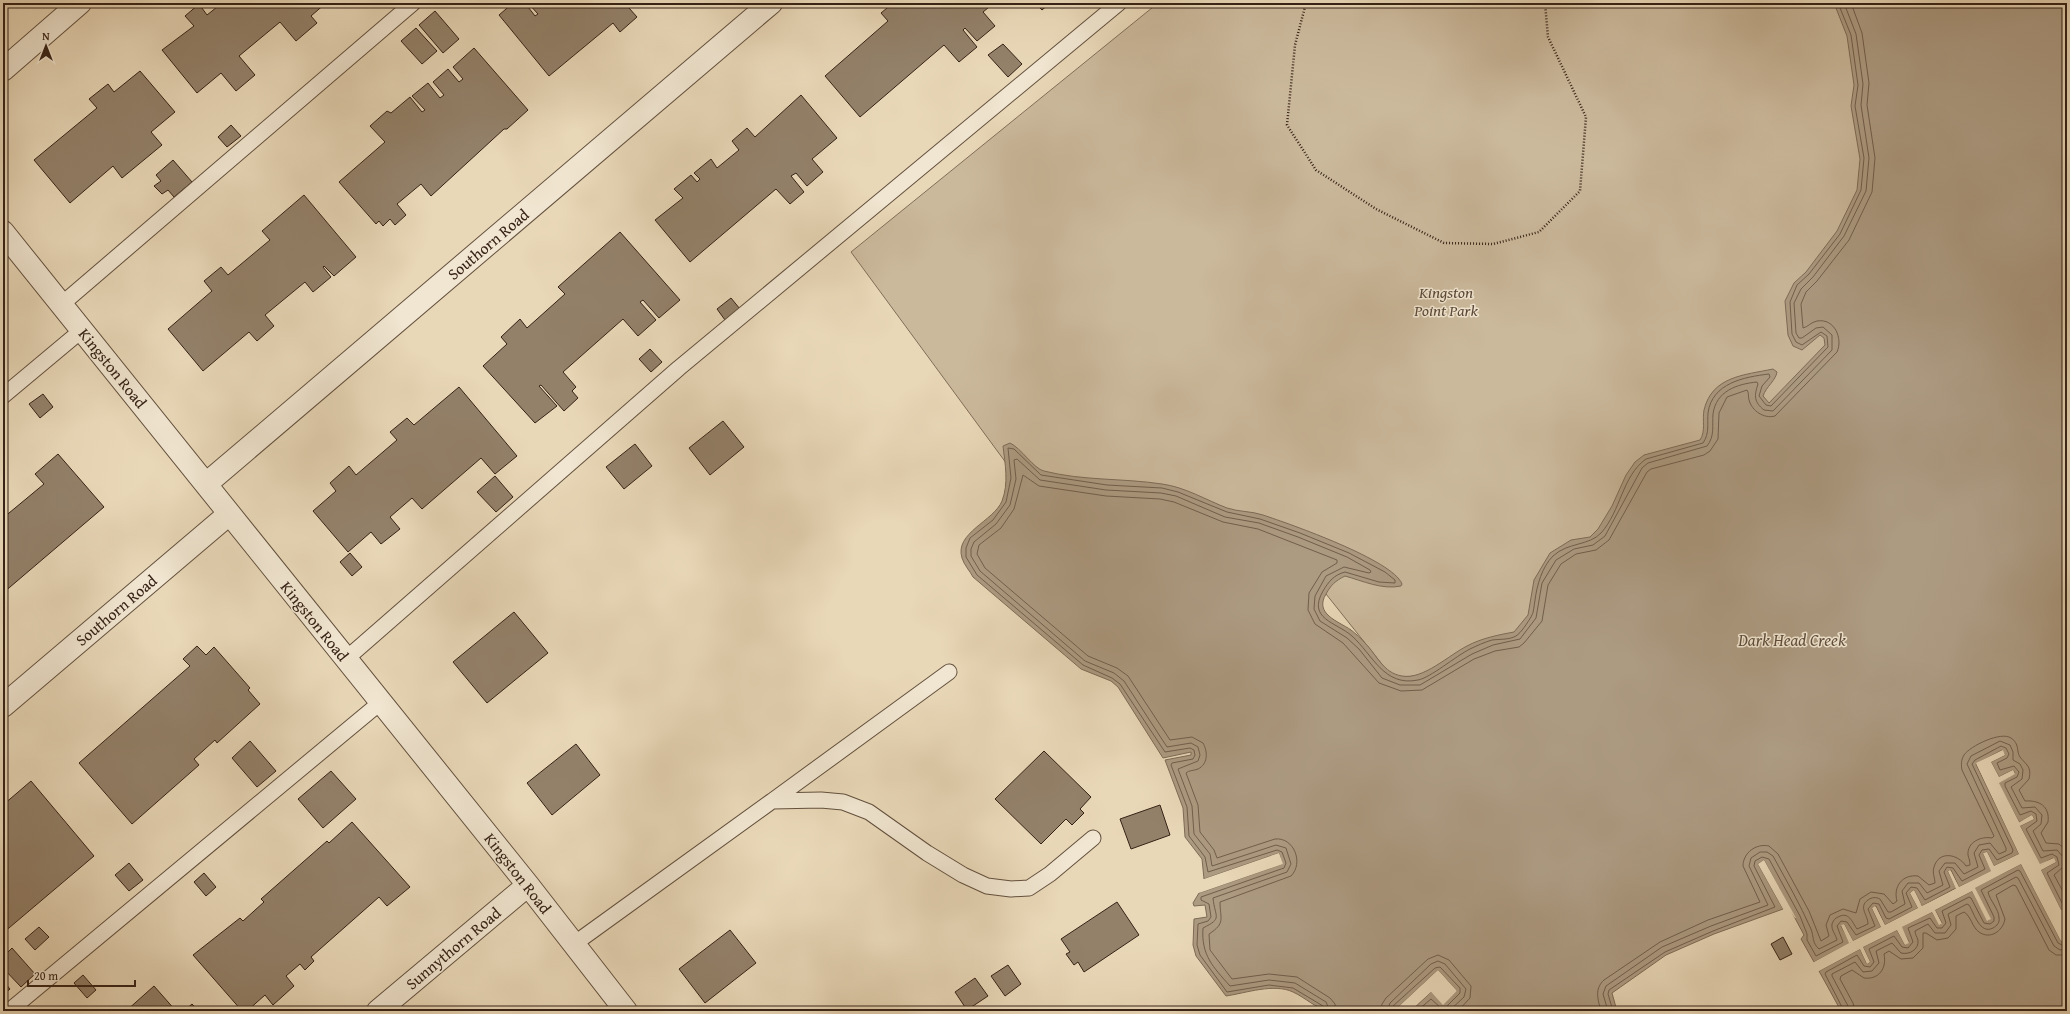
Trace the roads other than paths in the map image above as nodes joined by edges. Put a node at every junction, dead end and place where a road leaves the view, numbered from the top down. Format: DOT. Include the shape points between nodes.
graph roads {
  1 [pos="80,3"];
  2 [pos="413,3"];
  3 [pos="771,3"];
  4 [pos="1119,3"];
  5 [pos="3,70"];
  6 [pos="3,232"];
  7 [pos="62,304"];
  8 [pos="82,330"];
  9 [pos="3,396"];
  10 [pos="206,484"];
  11 [pos="229,514"];
  12 [pos="346,659"];
  13 [pos="949,672"];
  14 [pos="381,702"];
  15 [pos="3,706"];
  16 [pos="772,801"];
  17 [pos="1094,838"];
  18 [pos="528,885"];
  19 [pos="574,944"];
  20 [pos="9,1011"];
  21 [pos="378,1011"];
  22 [pos="626,1011"];
  1 -- 5 [label="street"];
  2 -- 7 [label="lane"];
  3 -- 10 [label="street, Southorn Road"];
  4 -- 12 [label="lane" via="679,368"];
  6 -- 7 [label="street, Kingston Road"];
  7 -- 8 [label="street, Kingston Road"];
  8 -- 9 [label="lane"];
  8 -- 10 [label="street, Kingston Road"];
  10 -- 11 [label="street, Kingston Road"];
  11 -- 12 [label="street, Kingston Road"];
  11 -- 15 [label="street, Southorn Road"];
  12 -- 14 [label="street, Kingston Road"];
  13 -- 16 [label="lane"];
  14 -- 18 [label="street, Kingston Road"];
  14 -- 20 [label="lane"];
  16 -- 17 [label="lane" via="843,802 869,812 963,875 987,886 1011,889 1029,888"];
  16 -- 19 [label="lane"];
  18 -- 19 [label="street, Kingston Road"];
  18 -- 21 [label="street, Sunnythorn Road"];
  19 -- 22 [label="street, Kingston Road"];
}
